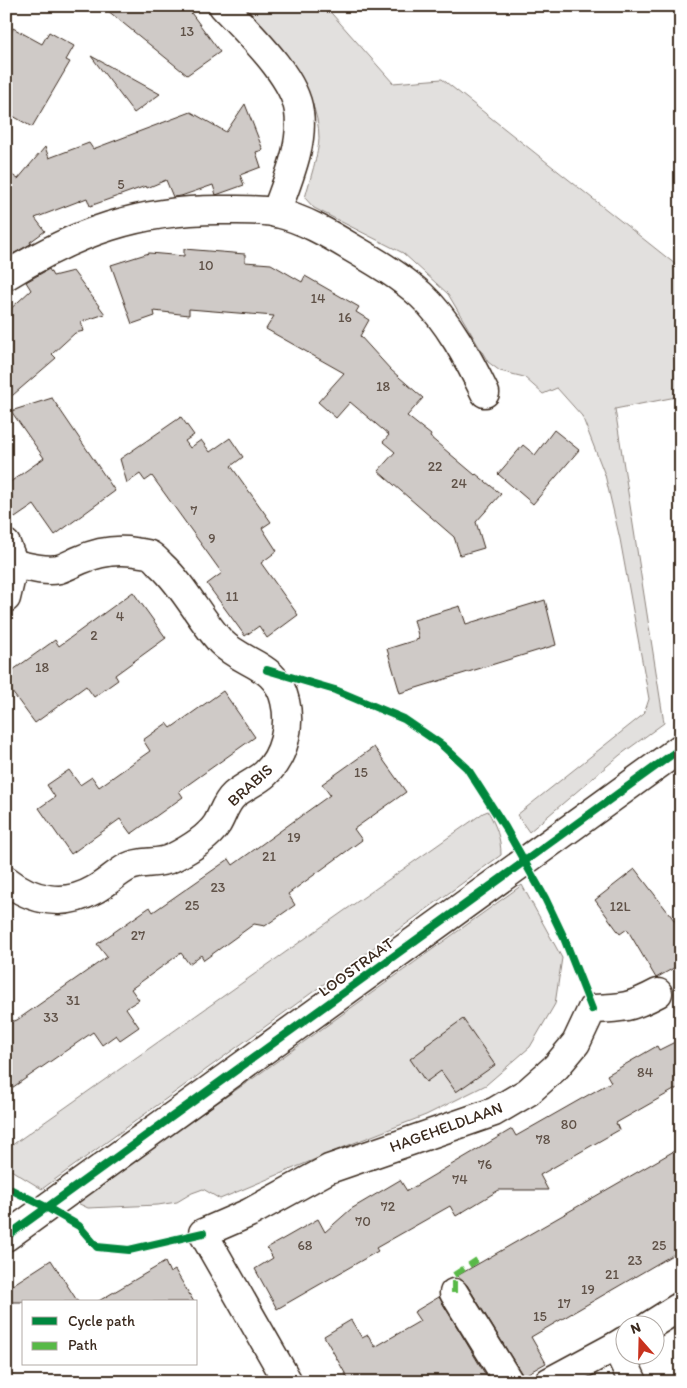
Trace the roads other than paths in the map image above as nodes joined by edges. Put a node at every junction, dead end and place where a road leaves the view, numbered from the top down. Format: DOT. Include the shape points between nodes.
graph roads {
  1 [pos="224,6"];
  2 [pos="276,213"];
  3 [pos="6,276"];
  4 [pos="484,393"];
  5 [pos="10,554"];
  6 [pos="6,598"];
  7 [pos="681,748"];
  8 [pos="6,880"];
  9 [pos="658,993"];
  10 [pos="6,1237"];
  11 [pos="454,1293"];
  12 [pos="681,1306"];
  13 [pos="664,1317"];
  14 [pos="614,1347"];
  15 [pos="628,1366"];
  16 [pos="288,1382"];
  17 [pos="509,1382"];
  18 [pos="549,1382"];
  19 [pos="633,1382"];
  1 -- 2 [label="street" via="284,76 299,112 299,136"];
  2 -- 3 [label="street" via="204,210 158,214 112,224 74,238"];
  2 -- 4 [label="street" via="313,226 344,243 389,270 422,296 445,324"];
  5 -- 6 [label="street, BRABIS"];
  5 -- 8 [label="street, BRABIS" via="38,569 59,569 94,554 122,550 150,555 170,574 222,643 239,657 268,670 279,684 285,701 286,719 279,758 265,774 234,795 209,835 171,859 128,867 94,891 72,900 41,898"];
  7 -- 10 [label="street, LOOSTRAAT"];
  9 -- 16 [label="street, HAGEHELDLAAN" via="637,1004 592,1009 576,1043 556,1067 528,1092 494,1112 329,1169 249,1213 203,1233"];
  11 -- 17 [label="street"];
  12 -- 13 [label="street"];
  14 -- 18 [label="street"];
  15 -- 19 [label="street"];
}
